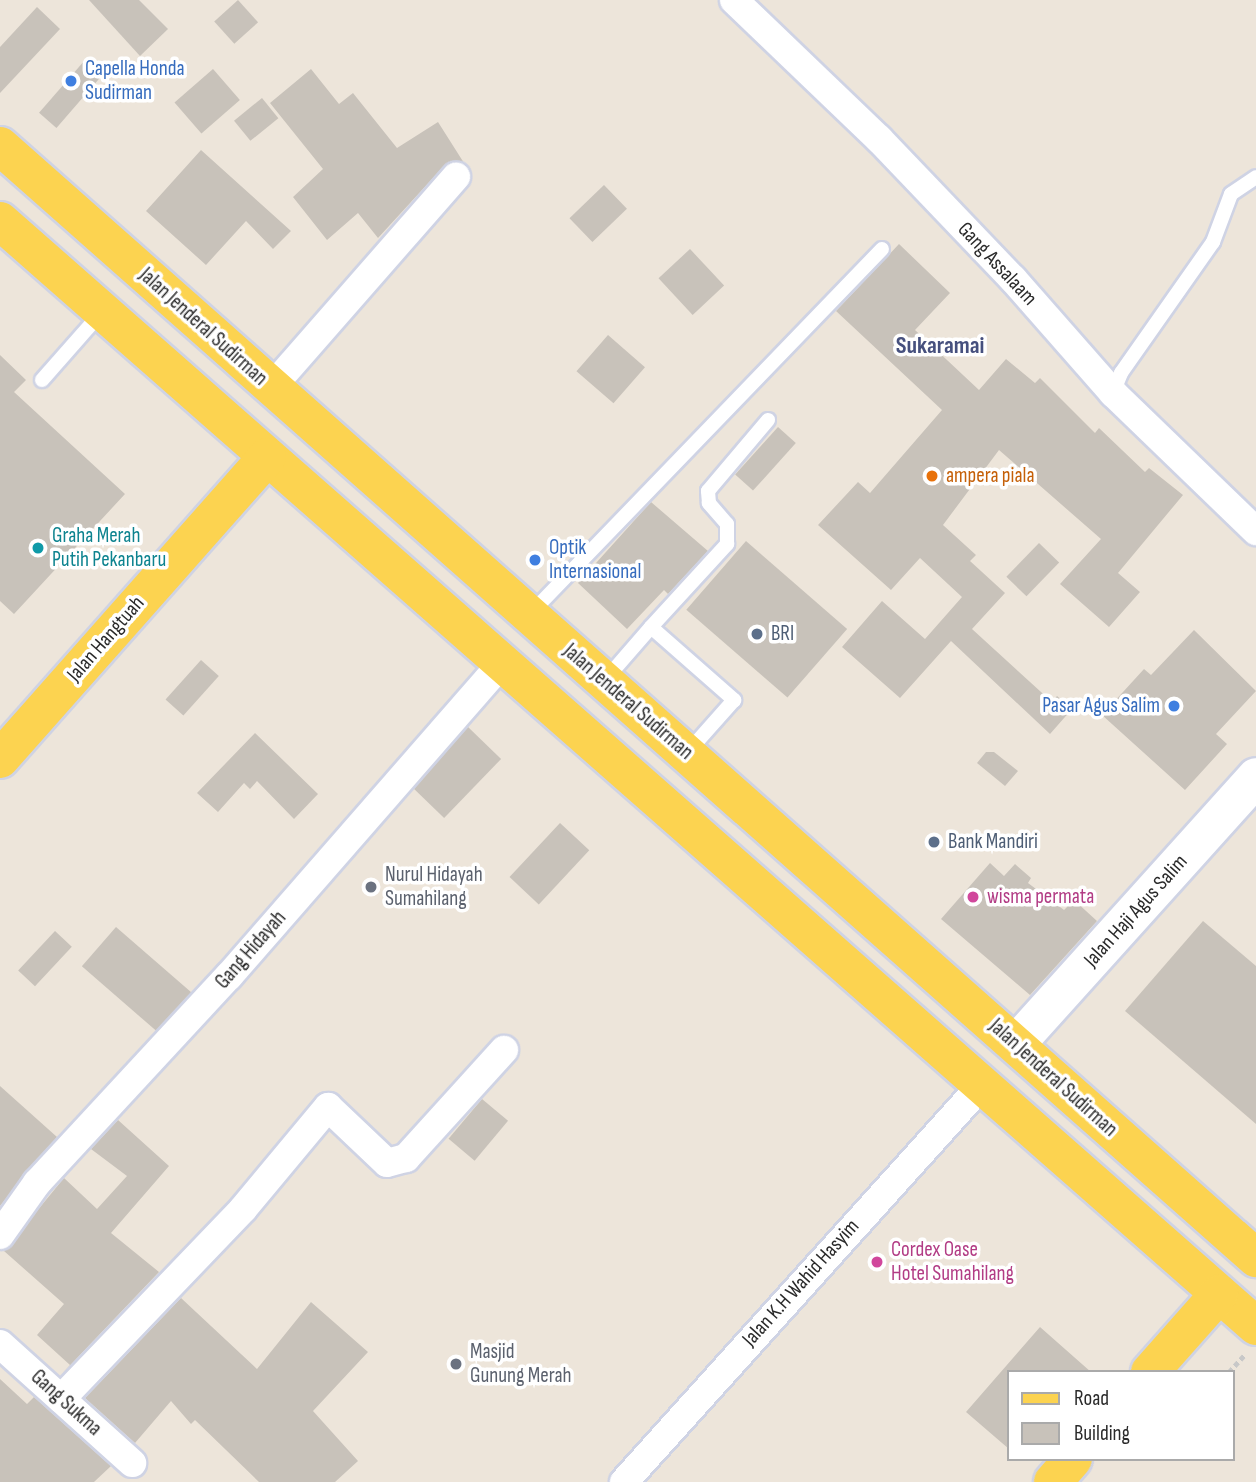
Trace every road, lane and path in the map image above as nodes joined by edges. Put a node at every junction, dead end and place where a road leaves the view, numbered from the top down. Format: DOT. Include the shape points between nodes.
graph roads {
  1 [pos="734,0"];
  2 [pos="0,146"];
  3 [pos="456,177"];
  4 [pos="1256,177"];
  5 [pos="0,221"];
  6 [pos="882,249"];
  7 [pos="103,311"];
  8 [pos="42,380"];
  9 [pos="271,388"];
  10 [pos="1113,393"];
  11 [pos="768,420"];
  12 [pos="267,457"];
  13 [pos="1256,530"];
  14 [pos="529,615"];
  15 [pos="651,626"];
  16 [pos="502,663"];
  17 [pos="604,681"];
  18 [pos="687,753"];
  19 [pos="0,759"];
  20 [pos="1256,777"];
  21 [pos="1016,1044"];
  22 [pos="504,1050"];
  23 [pos="980,1087"];
  24 [pos="0,1235"];
  25 [pos="1256,1258"];
  26 [pos="1219,1294"];
  27 [pos="1256,1326"];
  28 [pos="0,1344"];
  29 [pos="1152,1370"];
  30 [pos="61,1399"];
  31 [pos="1071,1461"];
  32 [pos="132,1463"];
  33 [pos="624,1482"];
  34 [pos="1053,1482"];
  1 -- 10 [label="street, Gang Assalaam" via="917,179"];
  2 -- 9 [label="main road, Jalan Jenderal Sudirman"];
  3 -- 9 [label="street"];
  4 -- 10 [label="lane" via="1231,194 1213,242 1121,373"];
  5 -- 7 [label="main road"];
  6 -- 14 [label="lane"];
  7 -- 8 [label="lane"];
  7 -- 12 [label="main road"];
  9 -- 14 [label="main road, Jalan Jenderal Sudirman"];
  10 -- 13 [label="street, Gang Assalaam"];
  11 -- 15 [label="lane" via="708,491 709,503 727,524 727,544"];
  12 -- 16 [label="main road"];
  12 -- 19 [label="main road, Jalan Hangtuah"];
  14 -- 17 [label="main road, Jalan Jenderal Sudirman"];
  15 -- 17 [label="lane"];
  15 -- 18 [label="lane" via="734,700"];
  16 -- 23 [label="main road"];
  16 -- 24 [label="street, Gang Hidayah" via="229,976 37,1183"];
  17 -- 18 [label="main road, Jalan Jenderal Sudirman"];
  18 -- 21 [label="main road, Jalan Jenderal Sudirman"];
  20 -- 21 [label="street, Jalan Haji Agus Salim"];
  21 -- 25 [label="main road, Jalan Jenderal Sudirman"];
  22 -- 30 [label="street" via="406,1158 387,1163 328,1107 243,1209"];
  23 -- 26 [label="main road"];
  23 -- 33 [label="street, Jalan K.H Wahid Hasyim"];
  26 -- 27 [label="main road"];
  26 -- 29 [label="main road"];
  28 -- 30 [label="street, Gang Sukma"];
  30 -- 32 [label="street, Gang Sukma"];
  31 -- 34 [label="main road"];
}
